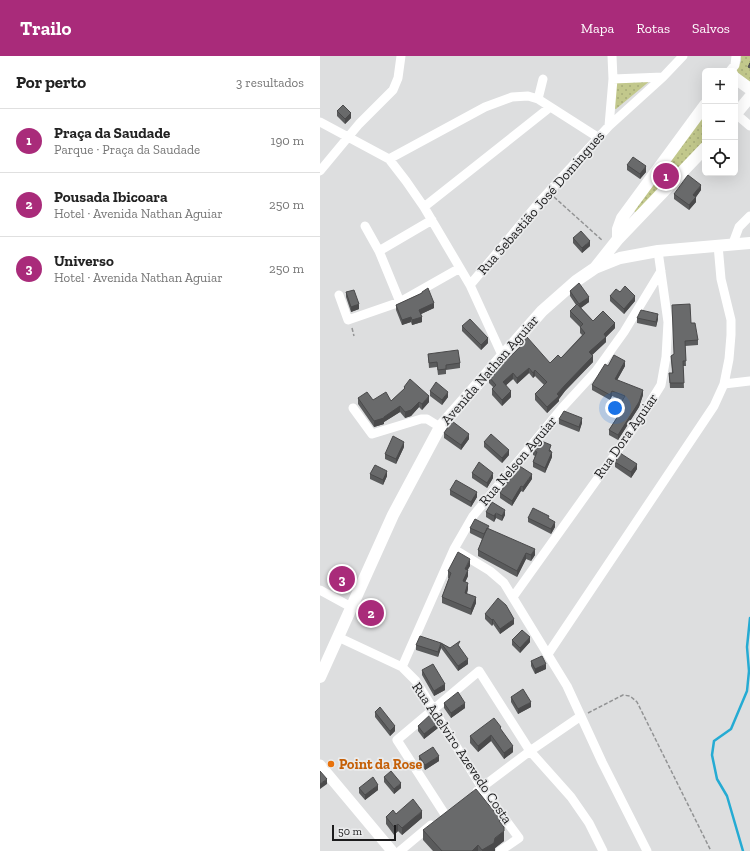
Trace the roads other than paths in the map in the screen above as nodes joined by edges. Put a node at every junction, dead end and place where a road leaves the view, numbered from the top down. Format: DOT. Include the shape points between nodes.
graph roads {
  1 [pos="401,56"];
  2 [pos="612,56"];
  3 [pos="683,56"];
  4 [pos="736,56"];
  5 [pos="732,68"];
  6 [pos="663,78"];
  7 [pos="613,79"];
  8 [pos="543,80"];
  9 [pos="738,80"];
  10 [pos="750,89"];
  11 [pos="750,97"];
  12 [pos="538,99"];
  13 [pos="549,108"];
  14 [pos="702,109"];
  15 [pos="738,111"];
  16 [pos="738,116"];
  17 [pos="320,122"];
  18 [pos="609,126"];
  19 [pos="750,126"];
  20 [pos="350,138"];
  21 [pos="599,138"];
  22 [pos="702,151"];
  23 [pos="389,160"];
  24 [pos="320,171"];
  25 [pos="424,207"];
  26 [pos="750,216"];
  27 [pos="432,220"];
  28 [pos="365,226"];
  29 [pos="733,243"];
  30 [pos="750,243"];
  31 [pos="614,244"];
  32 [pos="718,245"];
  33 [pos="379,251"];
  34 [pos="658,251"];
  35 [pos="460,268"];
  36 [pos="595,268"];
  37 [pos="660,271"];
  38 [pos="470,285"];
  39 [pos="339,295"];
  40 [pos="400,302"];
  41 [pos="502,356"];
  42 [pos="750,381"];
  43 [pos="724,384"];
  44 [pos="353,408"];
  45 [pos="440,427"];
  46 [pos="454,549"];
  47 [pos="320,590"];
  48 [pos="513,597"];
  49 [pos="351,607"];
  50 [pos="338,638"];
  51 [pos="548,654"];
  52 [pos="402,667"];
  53 [pos="321,671"];
  54 [pos="433,711"];
  55 [pos="581,716"];
  56 [pos="530,751"];
  57 [pos="320,765"];
  58 [pos="482,788"];
  59 [pos="469,796"];
  60 [pos="392,851"];
  61 [pos="400,851"];
  62 [pos="500,851"];
  63 [pos="603,851"];
  64 [pos="647,851"];
  1 -- 20 [label="street" via="398,78 393,90 359,124"];
  2 -- 7 [label="street"];
  3 -- 6 [label="street, Rua Sebastião José Domingues"];
  4 -- 5 [label="street"];
  6 -- 7 [label="street"];
  6 -- 18 [label="street, Rua Sebastião José Domingues"];
  7 -- 18 [label="street"];
  8 -- 12 [label="street"];
  9 -- 10 [label="main road"];
  11 -- 15 [label="main road"];
  12 -- 13 [label="street"];
  12 -- 23 [label="street" via="528,96 512,97 485,107"];
  13 -- 21 [label="street"];
  13 -- 25 [label="street"];
  14 -- 31 [label="main road" via="622,218"];
  16 -- 19 [label="street"];
  17 -- 20 [label="street"];
  18 -- 21 [label="street, Rua Sebastião José Domingues"];
  20 -- 23 [label="street"];
  20 -- 24 [label="street"];
  21 -- 38 [label="street, Rua Sebastião José Domingues" via="549,191"];
  22 -- 31 [label="main road"];
  23 -- 25 [label="street"];
  25 -- 27 [label="street"];
  26 -- 29 [label="street" via="739,227"];
  27 -- 33 [label="street"];
  27 -- 35 [label="street"];
  28 -- 33 [label="street"];
  29 -- 30 [label="main road, Avenida Nathan Aguiar"];
  29 -- 32 [label="main road, Avenida Nathan Aguiar"];
  31 -- 36 [label="main road"];
  32 -- 34 [label="main road, Avenida Nathan Aguiar"];
  32 -- 43 [label="street" via="721,279 731,320 729,359"];
  33 -- 40 [label="street"];
  34 -- 36 [label="main road, Avenida Nathan Aguiar" via="620,258"];
  34 -- 37 [label="street, Rua Dora Aguiar"];
  35 -- 38 [label="street"];
  35 -- 40 [label="street"];
  36 -- 41 [label="main road, Avenida Nathan Aguiar" via="542,311"];
  37 -- 46 [label="street, Rua Nelson Aguiar" via="624,332 596,371 473,516"];
  37 -- 48 [label="street, Rua Dora Aguiar" via="668,322 661,385 638,422"];
  38 -- 41 [label="street"];
  39 -- 40 [label="street" via="348,320"];
  41 -- 45 [label="main road, Avenida Nathan Aguiar"];
  42 -- 43 [label="street"];
  43 -- 51 [label="street" via="714,406"];
  44 -- 45 [label="street" via="372,434 421,419"];
  45 -- 49 [label="main road, Avenida Nathan Aguiar" via="393,515"];
  46 -- 48 [label="street" via="490,571 504,583"];
  46 -- 52 [label="street, Rua Nelson Aguiar"];
  47 -- 49 [label="street"];
  48 -- 51 [label="street"];
  49 -- 50 [label="main road, Avenida Nathan Aguiar"];
  50 -- 52 [label="street, Rua Adelviro Azevedo Costa"];
  50 -- 53 [label="main road, Avenida Nathan Aguiar"];
  51 -- 55 [label="street"];
  52 -- 54 [label="street, Rua Adelviro Azevedo Costa" via="416,681"];
  54 -- 56 [label="street" via="479,670"];
  54 -- 58 [label="street, Rua Adelviro Azevedo Costa"];
  54 -- 61 [label="street" via="397,740 448,811"];
  55 -- 56 [label="street"];
  55 -- 64 [label="street"];
  56 -- 58 [label="street"];
  56 -- 63 [label="street" via="571,797 589,823"];
  57 -- 60 [label="street"];
  58 -- 59 [label="street"];
  58 -- 62 [label="street, Rua Adelviro Azevedo Costa" via="519,838"];
}
